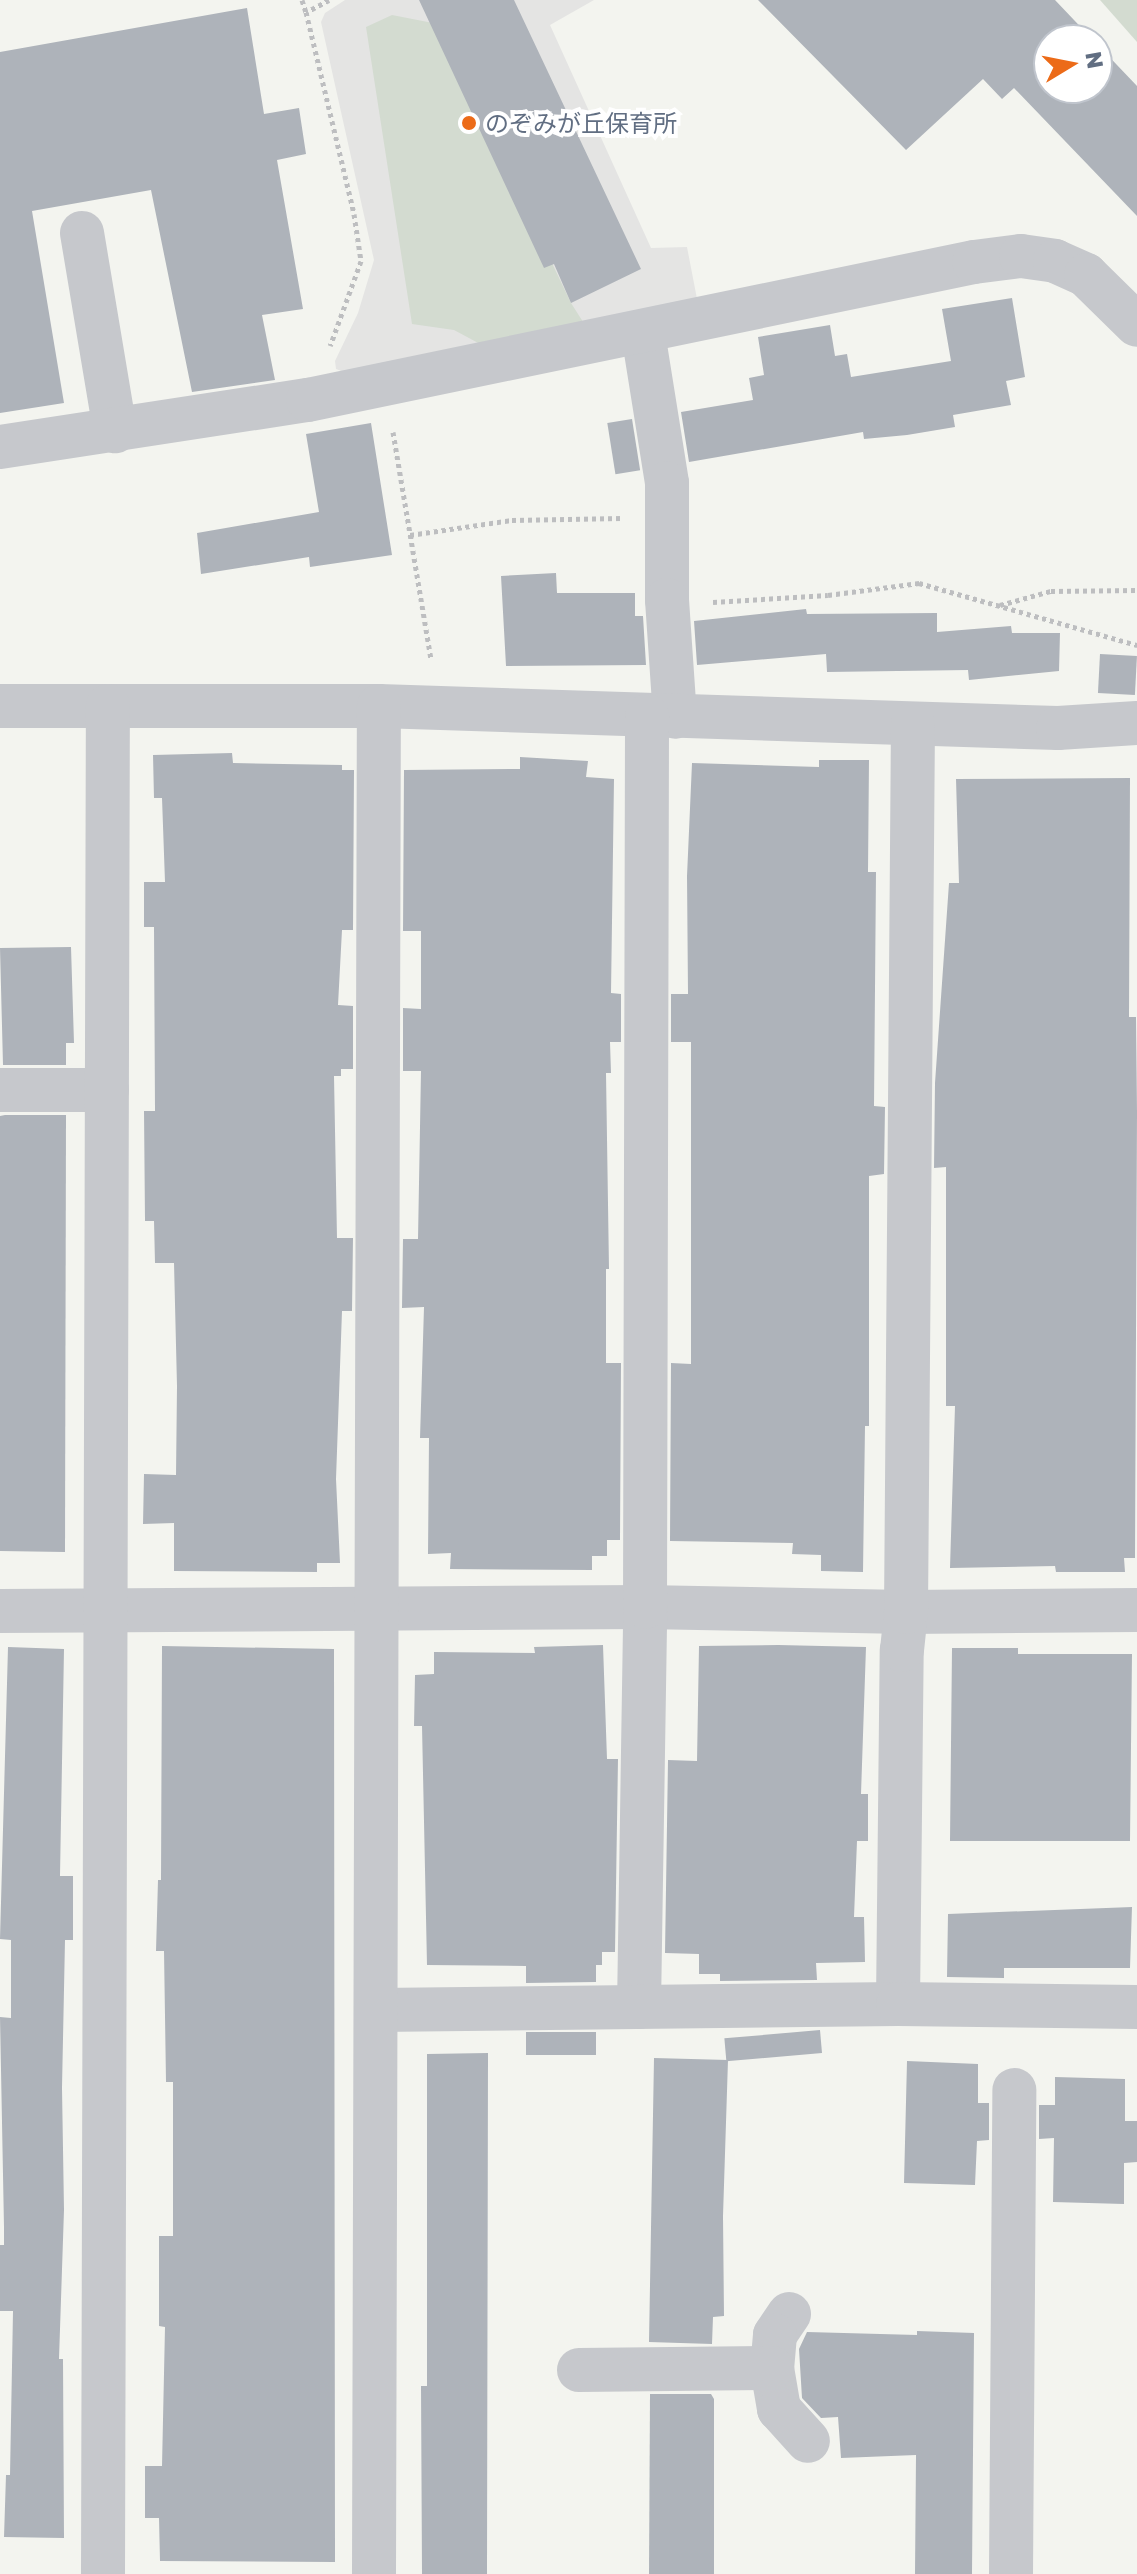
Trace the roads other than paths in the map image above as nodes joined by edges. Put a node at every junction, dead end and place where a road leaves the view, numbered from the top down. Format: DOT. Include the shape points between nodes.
graph roads {
  1 [pos="82,233"];
  2 [pos="1137,325"];
  3 [pos="643,333"];
  4 [pos="115,431"];
  5 [pos="0,447"];
  6 [pos="0,706"];
  7 [pos="108,706"];
  8 [pos="379,706"];
  9 [pos="661,716"];
  10 [pos="1137,723"];
  11 [pos="913,724"];
  12 [pos="0,1090"];
  13 [pos="107,1090"];
  14 [pos="645,1607"];
  15 [pos="374,1610"];
  16 [pos="1137,1610"];
  17 [pos="0,1611"];
  18 [pos="103,1612"];
  19 [pos="906,1612"];
  20 [pos="898,2004"];
  21 [pos="639,2007"];
  22 [pos="1137,2007"];
  23 [pos="378,2010"];
  24 [pos="1014,2090"];
  25 [pos="789,2314"];
  26 [pos="772,2368"];
  27 [pos="579,2370"];
  28 [pos="808,2441"];
  29 [pos="103,2574"];
  30 [pos="374,2574"];
  31 [pos="1011,2574"];
  1 -- 4 [label="street"];
  2 -- 3 [label="street" via="1086,275 1055,261 1021,256"];
  3 -- 4 [label="street" via="308,400"];
  3 -- 9 [label="street" via="667,483 668,605"];
  4 -- 5 [label="street"];
  6 -- 7 [label="street"];
  7 -- 8 [label="street"];
  7 -- 13 [label="street"];
  8 -- 9 [label="street"];
  8 -- 15 [label="street"];
  9 -- 11 [label="street"];
  9 -- 14 [label="street"];
  10 -- 11 [label="street" via="1058,728"];
  11 -- 19 [label="street"];
  12 -- 13 [label="street"];
  13 -- 18 [label="street"];
  14 -- 15 [label="street"];
  14 -- 19 [label="street"];
  14 -- 21 [label="street"];
  15 -- 18 [label="street"];
  15 -- 23 [label="street"];
  16 -- 19 [label="street"];
  17 -- 18 [label="street"];
  18 -- 29 [label="street"];
  19 -- 20 [label="street"];
  20 -- 21 [label="street"];
  20 -- 22 [label="street"];
  21 -- 23 [label="street"];
  23 -- 30 [label="street"];
  24 -- 31 [label="street"];
  25 -- 26 [label="street" via="775,2335"];
  26 -- 27 [label="street"];
  26 -- 28 [label="street" via="779,2409"];
}
